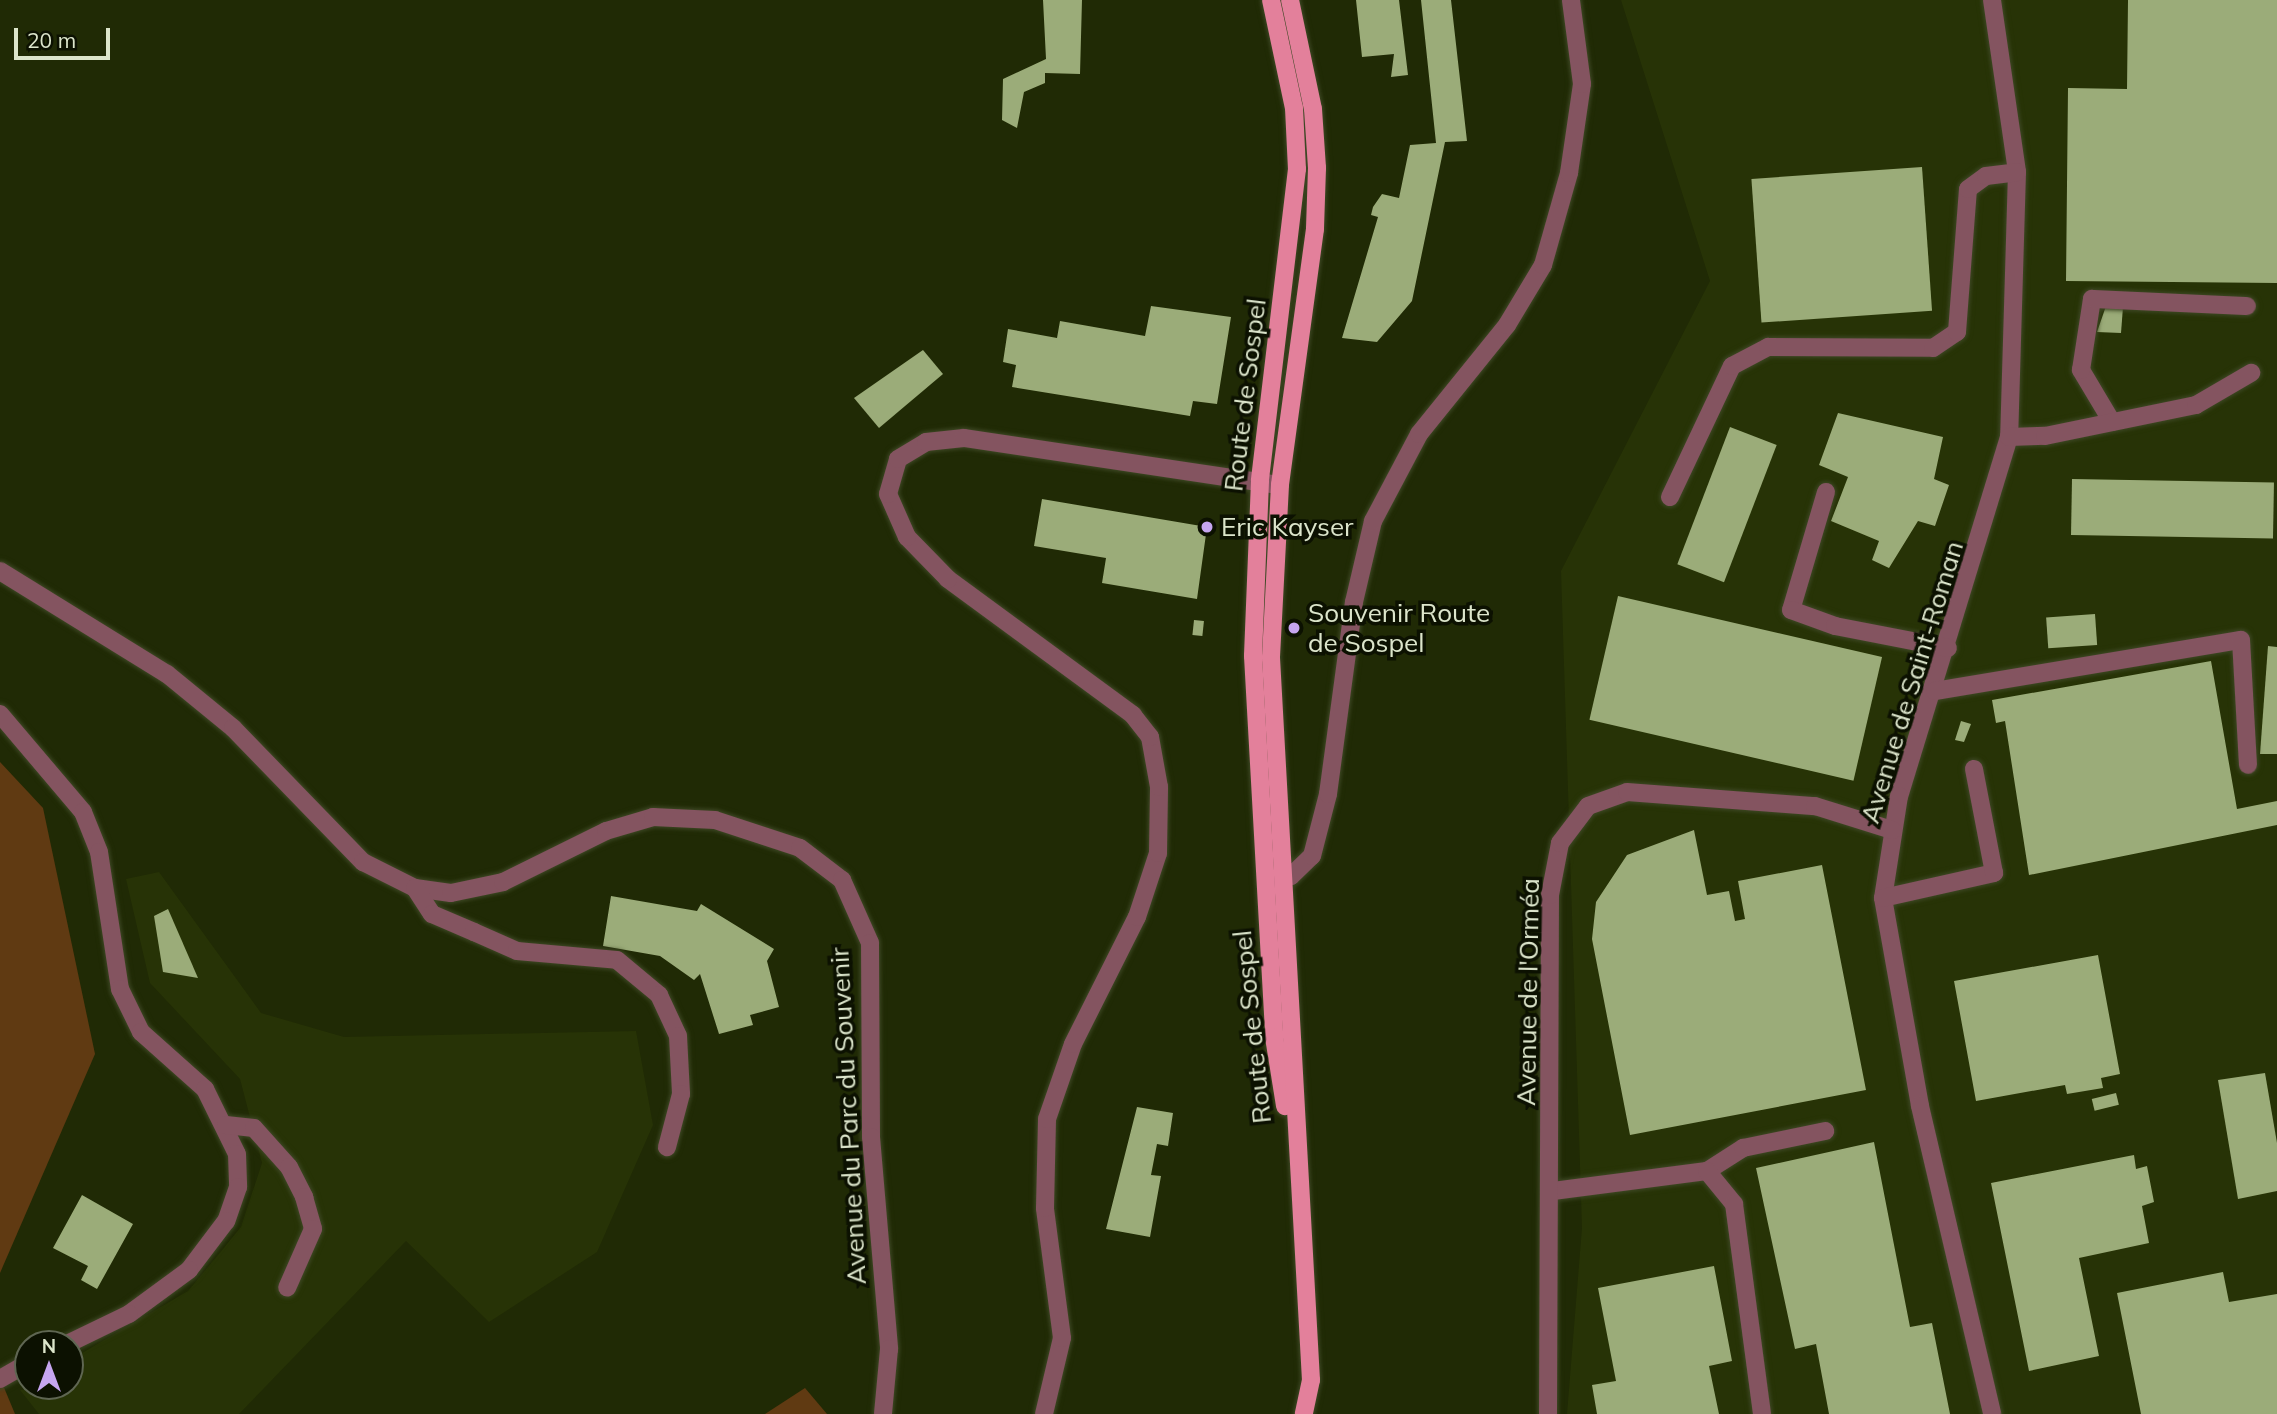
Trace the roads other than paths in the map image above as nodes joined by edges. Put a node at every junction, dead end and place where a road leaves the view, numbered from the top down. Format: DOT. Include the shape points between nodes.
graph roads {
  1 [pos="1271,0"];
  2 [pos="1290,0"];
  3 [pos="1571,0"];
  4 [pos="1992,0"];
  5 [pos="2017,172"];
  6 [pos="2247,306"];
  7 [pos="2251,373"];
  8 [pos="2112,422"];
  9 [pos="2009,437"];
  10 [pos="1260,481"];
  11 [pos="1280,485"];
  12 [pos="1826,492"];
  13 [pos="1670,497"];
  14 [pos="0,571"];
  15 [pos="1948,648"];
  16 [pos="1935,691"];
  17 [pos="0,714"];
  18 [pos="2248,765"];
  19 [pos="1974,769"];
  20 [pos="1892,830"];
  21 [pos="1283,881"];
  22 [pos="1264,882"];
  23 [pos="415,888"];
  24 [pos="1883,898"];
  25 [pos="226,1125"];
  26 [pos="1825,1131"];
  27 [pos="667,1147"];
  28 [pos="1295,1166"];
  29 [pos="1707,1171"];
  30 [pos="1553,1191"];
  31 [pos="287,1288"];
  32 [pos="84,1335"];
  33 [pos="883,1414"];
  34 [pos="1044,1414"];
  35 [pos="1304,1414"];
  36 [pos="1548,1414"];
  37 [pos="1762,1414"];
  38 [pos="1992,1414"];
  1 -- 10 [label="main road, Route de Sospel" via="1294,108 1297,169"];
  2 -- 11 [label="main road, Route de Sospel" via="1313,109 1317,168 1315,229"];
  3 -- 21 [label="street" via="1582,84 1569,173 1543,265 1507,325 1419,433 1373,521 1354,602 1328,794 1312,856"];
  4 -- 5 [label="street, Avenue de Saint-Roman"];
  5 -- 9 [label="street, Avenue de Saint-Roman"];
  5 -- 13 [label="street" via="1986,176 1968,189 1957,332 1933,348 1768,347 1732,366"];
  6 -- 8 [label="street" via="2092,299 2081,370"];
  7 -- 8 [label="street" via="2196,405"];
  8 -- 9 [label="street"];
  9 -- 15 [label="street, Avenue de Saint-Roman"];
  10 -- 11 [label="street"];
  10 -- 22 [label="main road, Route de Sospel" via="1253,656"];
  10 -- 34 [label="street" via="964,438 926,442 898,459 888,494 907,537 948,579 1133,715 1150,737 1159,787 1158,853 1137,917 1073,1044 1047,1119 1045,1208 1062,1338"];
  11 -- 21 [label="main road, Route de Sospel" via="1271,658"];
  12 -- 15 [label="street" via="1791,610 1835,626"];
  14 -- 23 [label="street, Avenue du Parc du Souvenir" via="167,674 233,728 363,862"];
  15 -- 16 [label="street, Avenue de Saint-Roman"];
  16 -- 18 [label="street" via="2241,640"];
  16 -- 20 [label="street, Avenue de Saint-Roman"];
  17 -- 25 [label="street" via="83,812 99,852 120,989 141,1032 205,1089"];
  19 -- 24 [label="street" via="1994,873"];
  20 -- 24 [label="street, Avenue de Saint-Roman"];
  20 -- 30 [label="street, Avenue de l'Orméa" via="1802,805 1627,792 1588,806 1560,844 1550,895"];
  21 -- 22 [label="street"];
  21 -- 28 [label="main road, Route de Sospel"];
  22 -- 28 [label="main road, Route de Sospel" via="1274,1037"];
  23 -- 27 [label="street" via="432,914 484,937 517,951 617,960 659,995 678,1047 681,1094"];
  23 -- 33 [label="street, Avenue du Parc du Souvenir" via="451,893 503,882 606,831 653,817 715,820 800,848 842,880 870,943 871,1137 889,1349"];
  24 -- 38 [label="street, Avenue de Saint-Roman" via="1915,1079"];
  25 -- 31 [label="street" via="254,1128 289,1167 304,1197 313,1229"];
  25 -- 32 [label="street" via="237,1154 238,1187 226,1222 190,1270 129,1314"];
  26 -- 29 [label="street" via="1743,1148"];
  28 -- 35 [label="main road, Route de Sospel" via="1311,1380"];
  29 -- 30 [label="street"];
  29 -- 37 [label="street" via="1734,1205"];
  30 -- 36 [label="street, Avenue de l'Orméa"];
}
